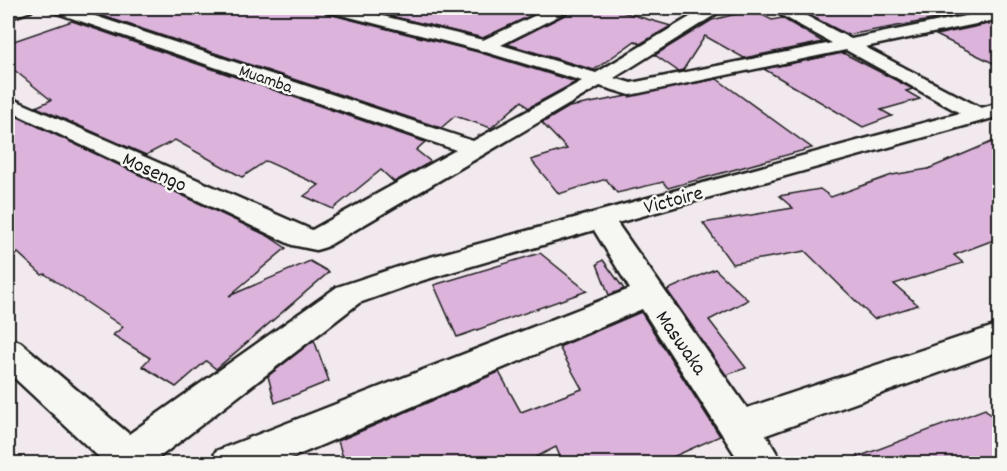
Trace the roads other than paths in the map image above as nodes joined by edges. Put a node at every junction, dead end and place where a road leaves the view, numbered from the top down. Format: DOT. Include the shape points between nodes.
graph roads {
  1 [pos="25,8"];
  2 [pos="57,8"];
  3 [pos="332,8"];
  4 [pos="562,8"];
  5 [pos="715,8"];
  6 [pos="780,8"];
  7 [pos="8,14"];
  8 [pos="999,14"];
  9 [pos="850,44"];
  10 [pos="486,46"];
  11 [pos="597,80"];
  12 [pos="8,103"];
  13 [pos="989,112"];
  14 [pos="475,149"];
  15 [pos="601,219"];
  16 [pos="648,294"];
  17 [pos="999,337"];
  18 [pos="8,352"];
  19 [pos="741,427"];
  20 [pos="129,462"];
  21 [pos="230,464"];
  22 [pos="764,464"];
  1 -- 7 [label="street"];
  2 -- 14 [label="street, Muamba"];
  3 -- 10 [label="street"];
  4 -- 10 [label="street"];
  5 -- 11 [label="street"];
  6 -- 9 [label="street"];
  8 -- 9 [label="street"];
  9 -- 11 [label="street" via="630,90"];
  9 -- 13 [label="street"];
  10 -- 11 [label="street"];
  11 -- 14 [label="street"];
  12 -- 14 [label="street, Mosengo" via="309,241 326,236"];
  13 -- 15 [label="street, Victoire"];
  15 -- 16 [label="street, Maswaka"];
  15 -- 20 [label="street, Victoire" via="348,295"];
  16 -- 19 [label="street, Maswaka"];
  16 -- 21 [label="street"];
  17 -- 19 [label="street"];
  18 -- 20 [label="street"];
  19 -- 22 [label="street, Maswaka"];
}
